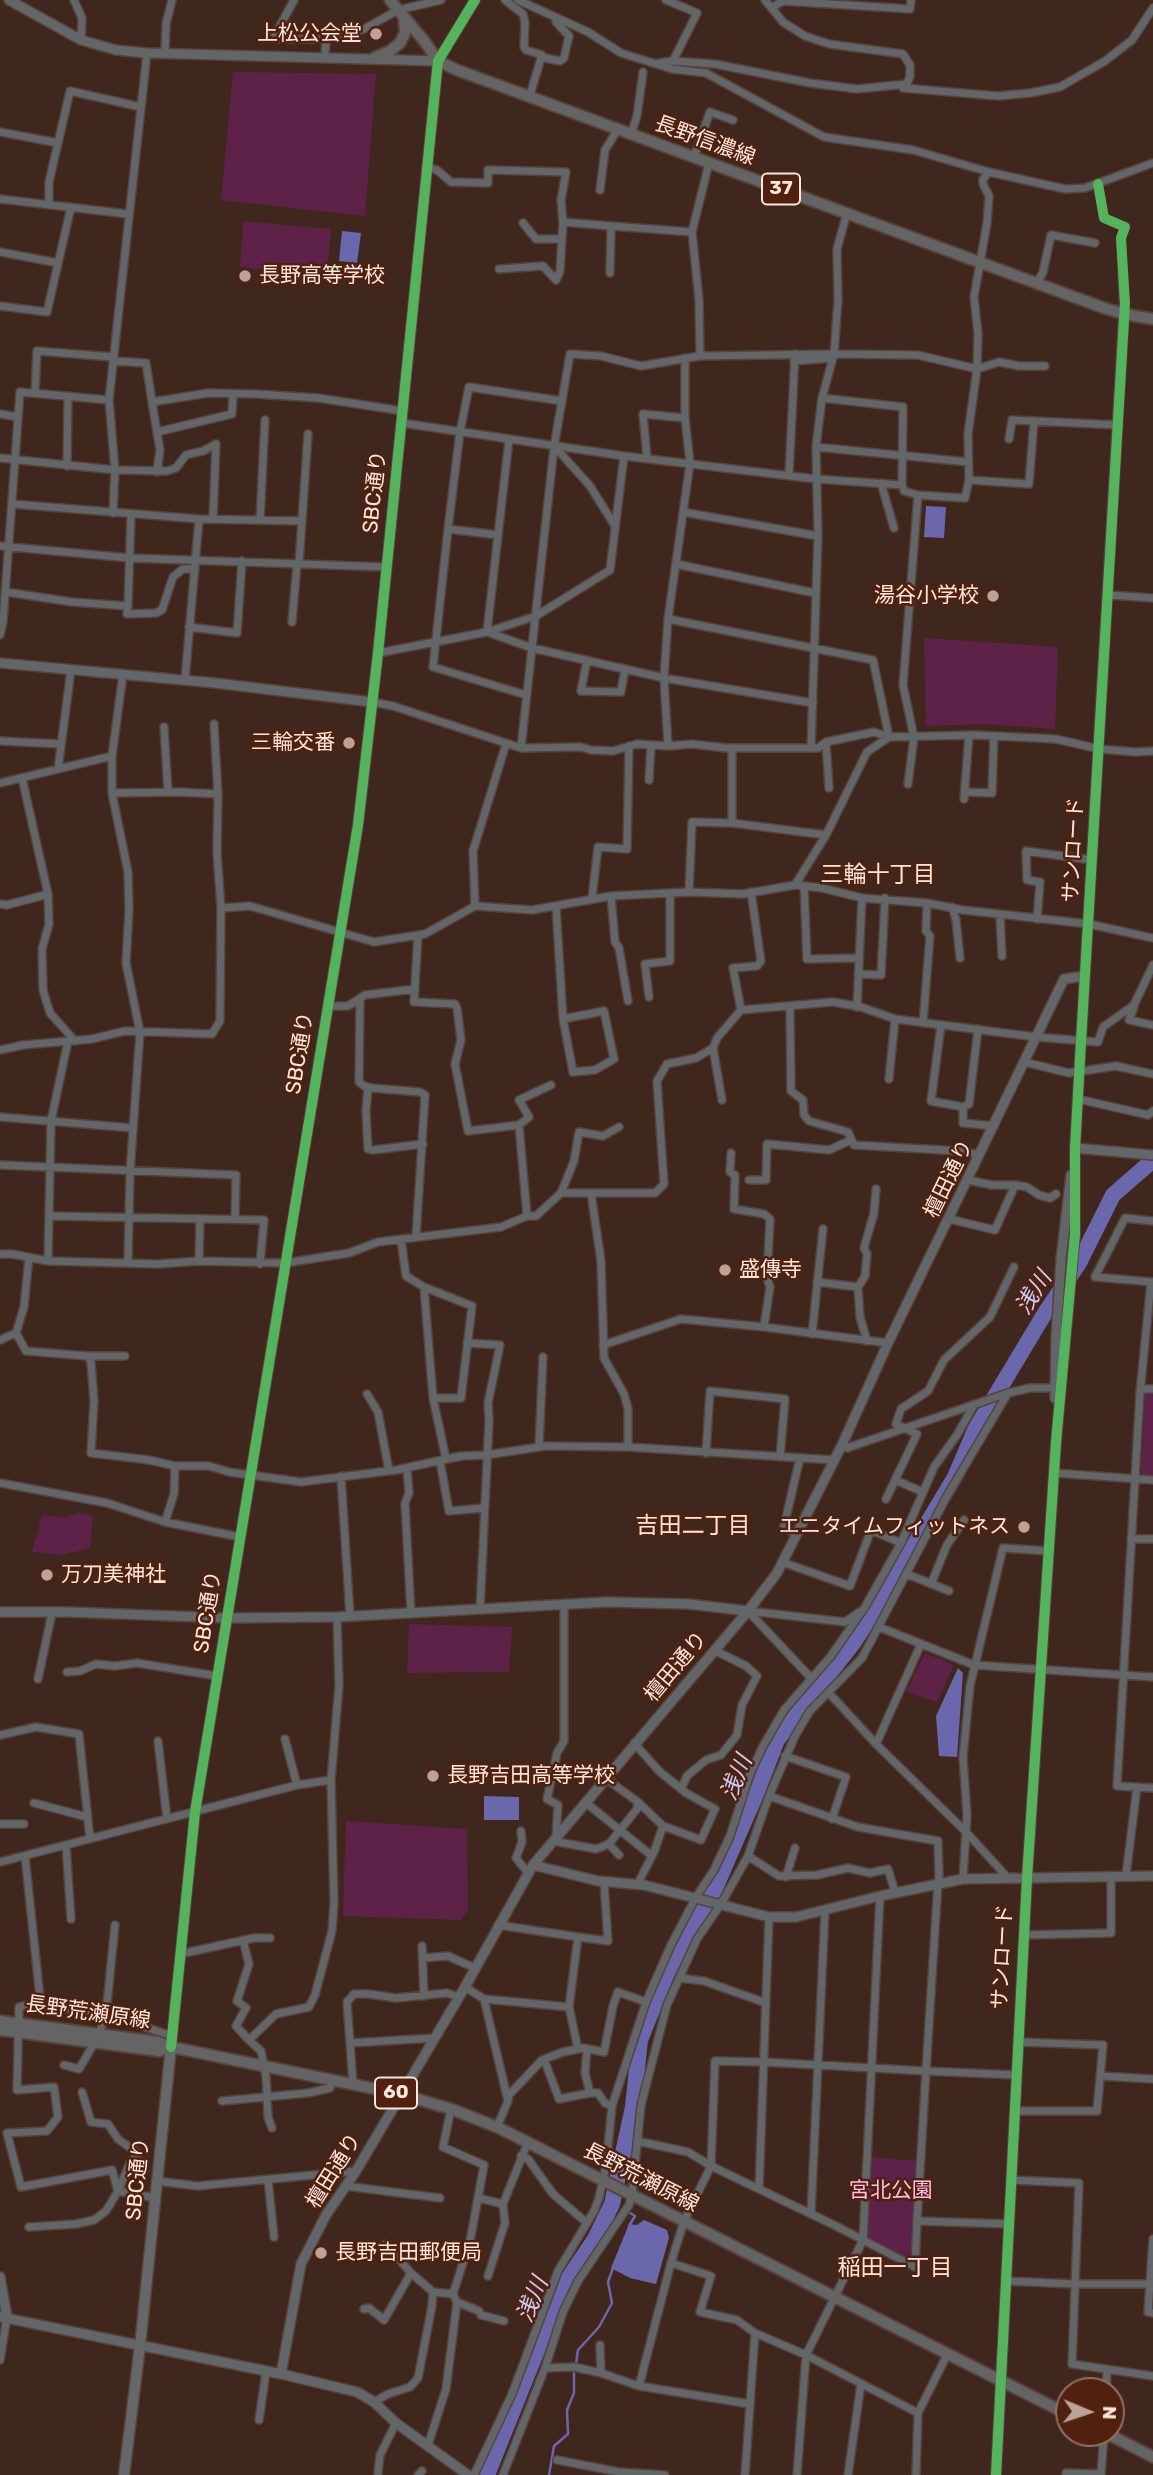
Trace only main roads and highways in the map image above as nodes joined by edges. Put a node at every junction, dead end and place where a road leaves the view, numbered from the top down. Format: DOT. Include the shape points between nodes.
graph roads {
  1 [pos="390,0"];
  2 [pos="400,13"];
  3 [pos="374,58"];
  4 [pos="1153,319"];
  5 [pos="0,2021"];
  6 [pos="19,2028"];
  7 [pos="0,2030"];
  8 [pos="172,2041"];
  9 [pos="1055,2408"];
  10 [pos="1125,2443"];
  11 [pos="1153,2457"];
  12 [pos="124,2475"];
  1 -- 2 [label="main road"];
  2 -- 3 [label="main road" via="406,24 400,43"];
  2 -- 4 [label="main road, 長野信濃線 / 37" via="438,61 1037,283 1124,314"];
  5 -- 6 [label="main road, 長野荒瀬原線 / 60"];
  6 -- 7 [label="main road, 長野荒瀬原線 / 60"];
  6 -- 8 [label="main road, 長野荒瀬原線 / 60" via="159,2051"];
  8 -- 9 [label="main road, 長野荒瀬原線 / 60" via="400,2094 497,2127"];
  8 -- 12 [label="main road, SBC通り"];
  10 -- 11 [label="main road"];
}
